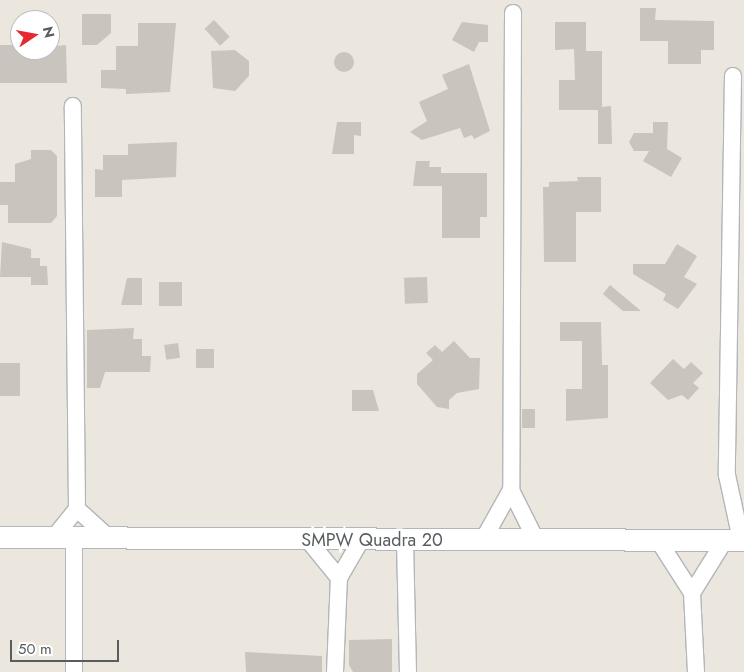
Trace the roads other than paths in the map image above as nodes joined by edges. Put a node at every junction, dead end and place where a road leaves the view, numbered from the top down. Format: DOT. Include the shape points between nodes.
graph roads {
  1 [pos="513,13"];
  2 [pos="733,76"];
  3 [pos="73,106"];
  4 [pos="510,490"];
  5 [pos="77,509"];
  6 [pos="64,536"];
  7 [pos="0,537"];
  8 [pos="108,537"];
  9 [pos="308,540"];
  10 [pos="361,540"];
  11 [pos="405,540"];
  12 [pos="483,540"];
  13 [pos="536,540"];
  14 [pos="658,540"];
  15 [pos="736,540"];
  16 [pos="339,578"];
  17 [pos="692,593"];
  18 [pos="74,672"];
  19 [pos="335,672"];
  20 [pos="408,672"];
  21 [pos="696,672"];
  1 -- 4 [label="street"];
  2 -- 15 [label="street" via="727,476"];
  3 -- 5 [label="street"];
  4 -- 12 [label="street"];
  4 -- 13 [label="street"];
  5 -- 6 [label="street"];
  5 -- 8 [label="street"];
  6 -- 7 [label="street, SMPW Quadra 20"];
  6 -- 8 [label="street, SMPW Quadra 20"];
  6 -- 18 [label="street"];
  8 -- 9 [label="street, SMPW Quadra 20"];
  9 -- 10 [label="street, SMPW Quadra 20"];
  9 -- 16 [label="street"];
  10 -- 11 [label="street, SMPW Quadra 20"];
  10 -- 16 [label="street"];
  11 -- 12 [label="street, SMPW Quadra 20"];
  11 -- 20 [label="street"];
  12 -- 13 [label="street, SMPW Quadra 20"];
  13 -- 14 [label="street, SMPW Quadra 20"];
  14 -- 15 [label="street, SMPW Quadra 20"];
  14 -- 17 [label="street"];
  15 -- 17 [label="street"];
  16 -- 19 [label="street"];
  17 -- 21 [label="street"];
}
